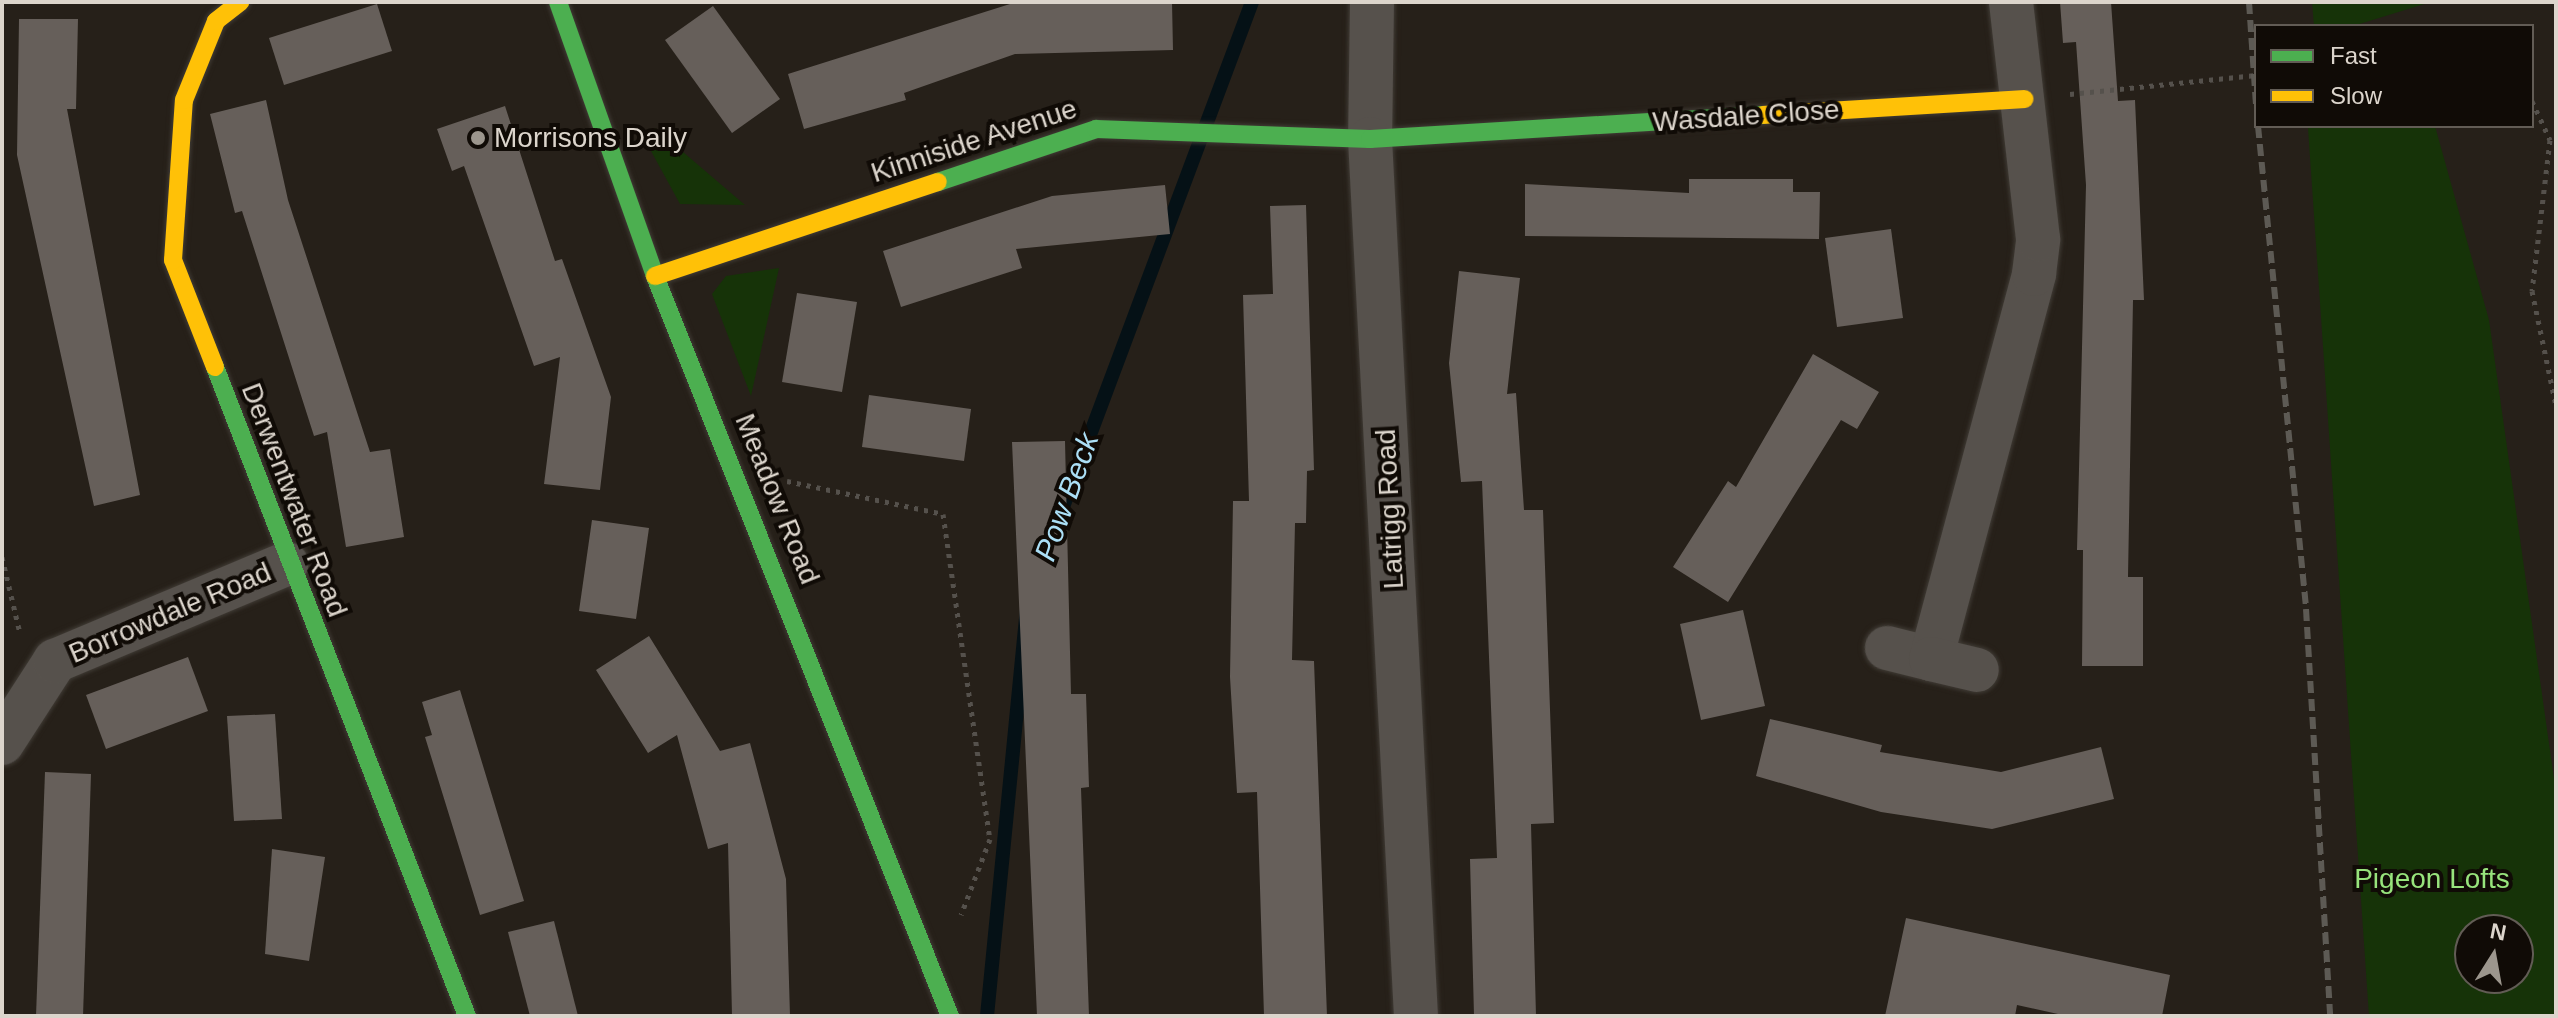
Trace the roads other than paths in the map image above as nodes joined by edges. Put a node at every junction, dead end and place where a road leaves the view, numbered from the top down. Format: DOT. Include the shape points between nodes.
graph roads {
  1 [pos="240,2"];
  2 [pos="558,2"];
  3 [pos="1372,2"];
  4 [pos="2011,2"];
  5 [pos="2025,99"];
  6 [pos="1370,139"];
  7 [pos="655,276"];
  8 [pos="286,564"];
  9 [pos="1887,648"];
  10 [pos="1931,659"];
  11 [pos="1977,670"];
  12 [pos="2,743"];
  13 [pos="467,1016"];
  14 [pos="950,1016"];
  15 [pos="1416,1016"];
  1 -- 8 [label="street, Derwentwater Road" via="216,21 184,100 173,260"];
  2 -- 7 [label="street, Meadow Road"];
  3 -- 6 [label="street, Latrigg Road"];
  4 -- 5 [label="street"];
  5 -- 6 [label="street, Wasdale Close"];
  5 -- 10 [label="street" via="2034,274"];
  6 -- 7 [label="street, Kinniside Avenue" via="1096,129"];
  6 -- 15 [label="street, Latrigg Road"];
  7 -- 14 [label="street, Meadow Road"];
  8 -- 12 [label="street, Borrowdale Road" via="50,667"];
  8 -- 13 [label="street, Derwentwater Road"];
  9 -- 10 [label="street"];
  10 -- 11 [label="street"];
}
